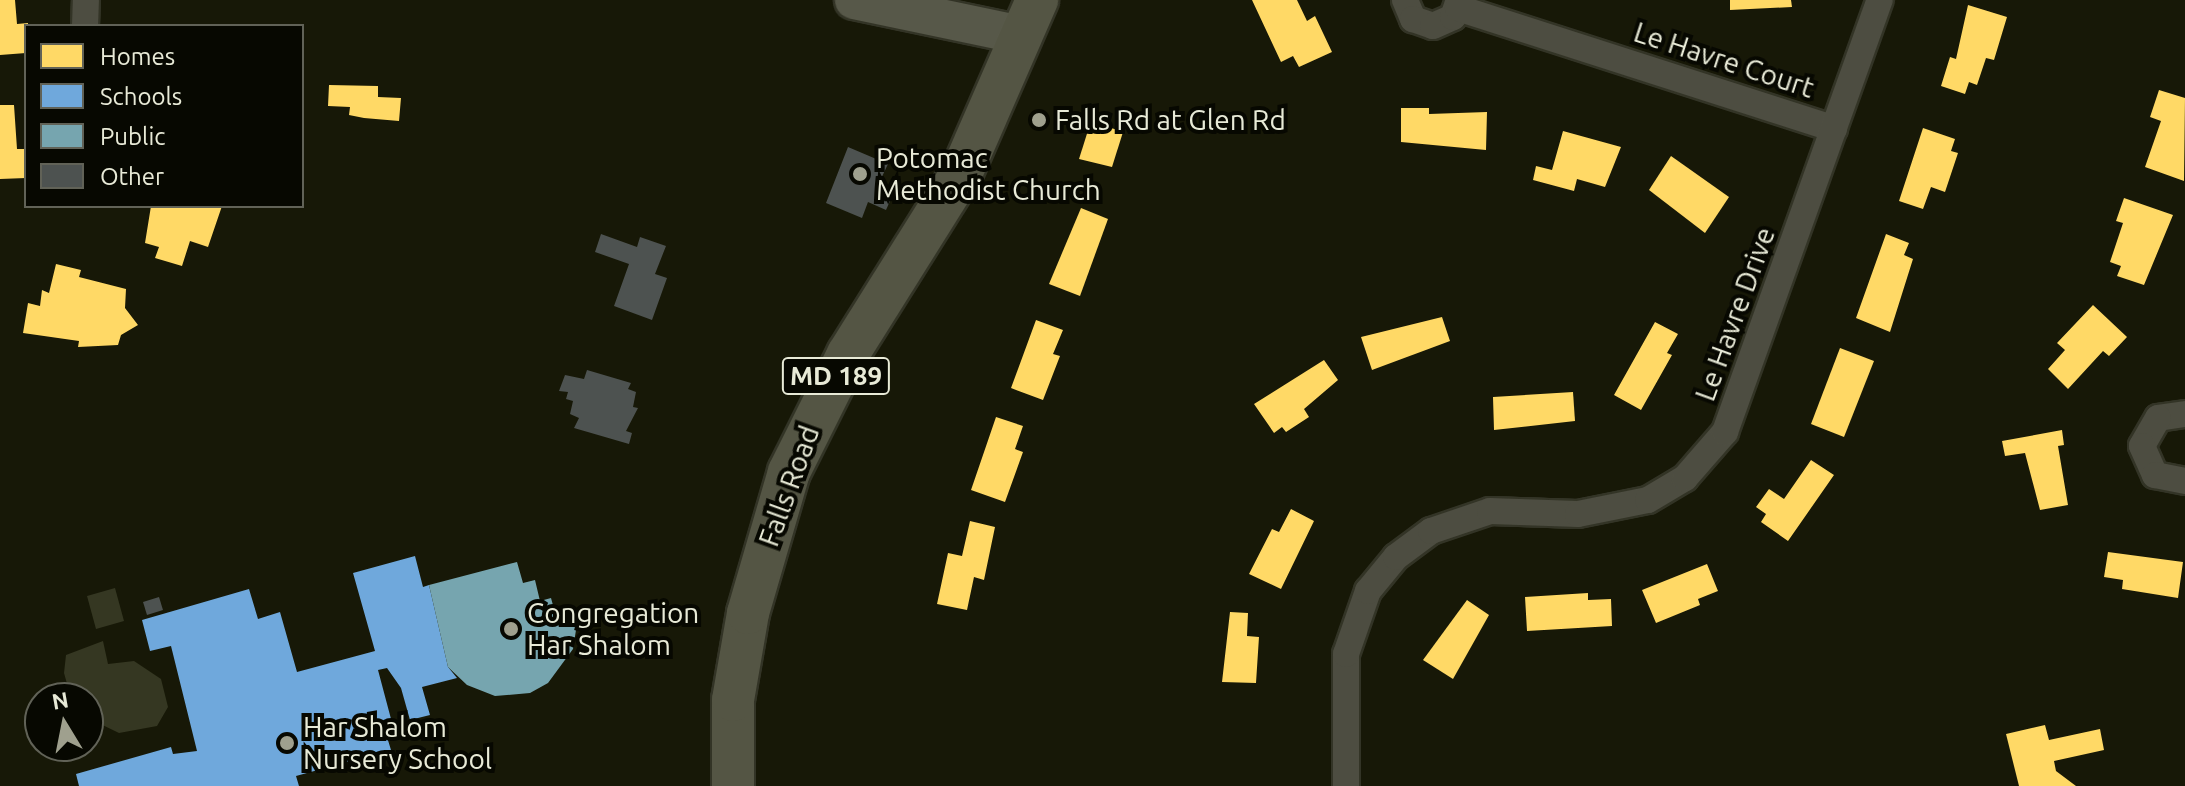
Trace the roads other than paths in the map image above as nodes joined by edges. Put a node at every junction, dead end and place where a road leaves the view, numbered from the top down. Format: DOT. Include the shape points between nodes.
graph roads {
  1 [pos="86,0"];
  2 [pos="854,0"];
  3 [pos="1405,0"];
  4 [pos="1880,0"];
  5 [pos="1459,4"];
  6 [pos="1030,18"];
  7 [pos="85,24"];
  8 [pos="1834,129"];
  9 [pos="2185,414"];
  10 [pos="2185,481"];
  11 [pos="733,786"];
  12 [pos="1346,786"];
  1 -- 7 [label="street"];
  2 -- 6 [label="main road"];
  3 -- 5 [label="street, Le Havre Court" via="1413,19 1433,26 1453,17"];
  4 -- 8 [label="street, Le Havre Drive"];
  5 -- 8 [label="street, Le Havre Court"];
  6 -- 11 [label="main road, Falls Road / MD 189" via="961,174 848,354 789,472 743,642 733,700"];
  8 -- 12 [label="street, Le Havre Drive" via="1737,409 1698,466 1648,500 1608,511 1519,509 1460,519 1412,542 1380,573 1359,609 1346,654"];
  9 -- 10 [label="street" via="2158,418 2142,446 2155,475"];
}
